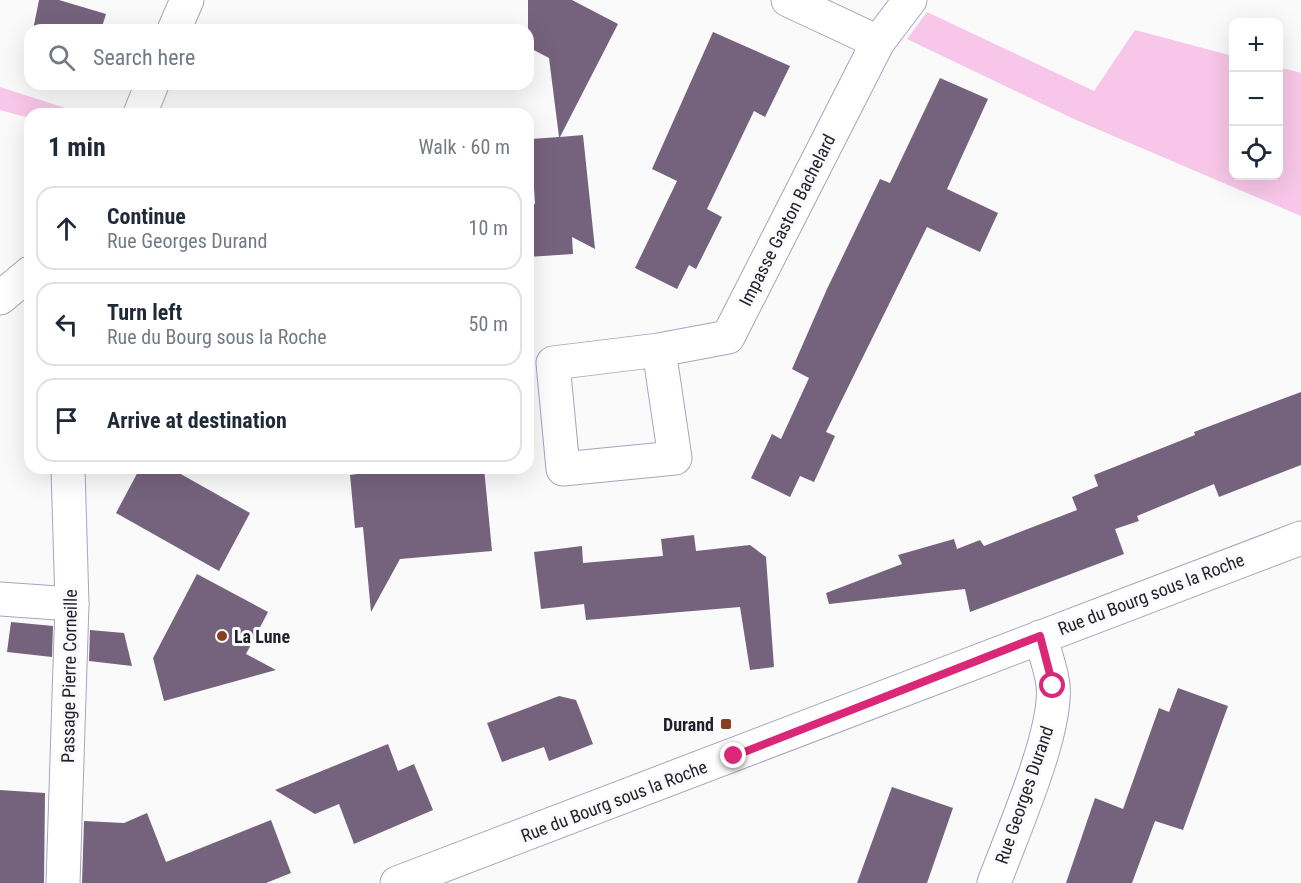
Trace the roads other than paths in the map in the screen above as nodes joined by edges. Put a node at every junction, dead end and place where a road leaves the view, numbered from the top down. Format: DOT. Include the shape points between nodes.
graph roads {
  1 [pos="187,0"];
  2 [pos="788,0"];
  3 [pos="910,0"];
  4 [pos="177,24"];
  5 [pos="878,42"];
  6 [pos="150,90"];
  7 [pos="142,108"];
  8 [pos="24,278"];
  9 [pos="0,298"];
  10 [pos="659,350"];
  11 [pos="68,474"];
  12 [pos="1301,538"];
  13 [pos="0,599"];
  14 [pos="72,604"];
  15 [pos="1040,636"];
  16 [pos="63,883"];
  17 [pos="397,883"];
  18 [pos="994,883"];
  1 -- 4 [label="street"];
  2 -- 5 [label="street"];
  3 -- 5 [label="street"];
  5 -- 10 [label="street, Impasse Gaston Bachelard" via="728,337"];
  6 -- 7 [label="street"];
  8 -- 9 [label="street"];
  10 -- 10 [label="street, Impasse Gaston Bachelard" via="552,363 563,468 675,458"];
  11 -- 14 [label="street, Passage Pierre Corneille"];
  12 -- 15 [label="street, Rue du Bourg sous la Roche"];
  13 -- 14 [label="street"];
  14 -- 16 [label="street, Passage Pierre Corneille"];
  15 -- 17 [label="street, Rue du Bourg sous la Roche"];
  15 -- 18 [label="street, Rue Georges Durand" via="1053,686 1052,711 1037,766"];
}
